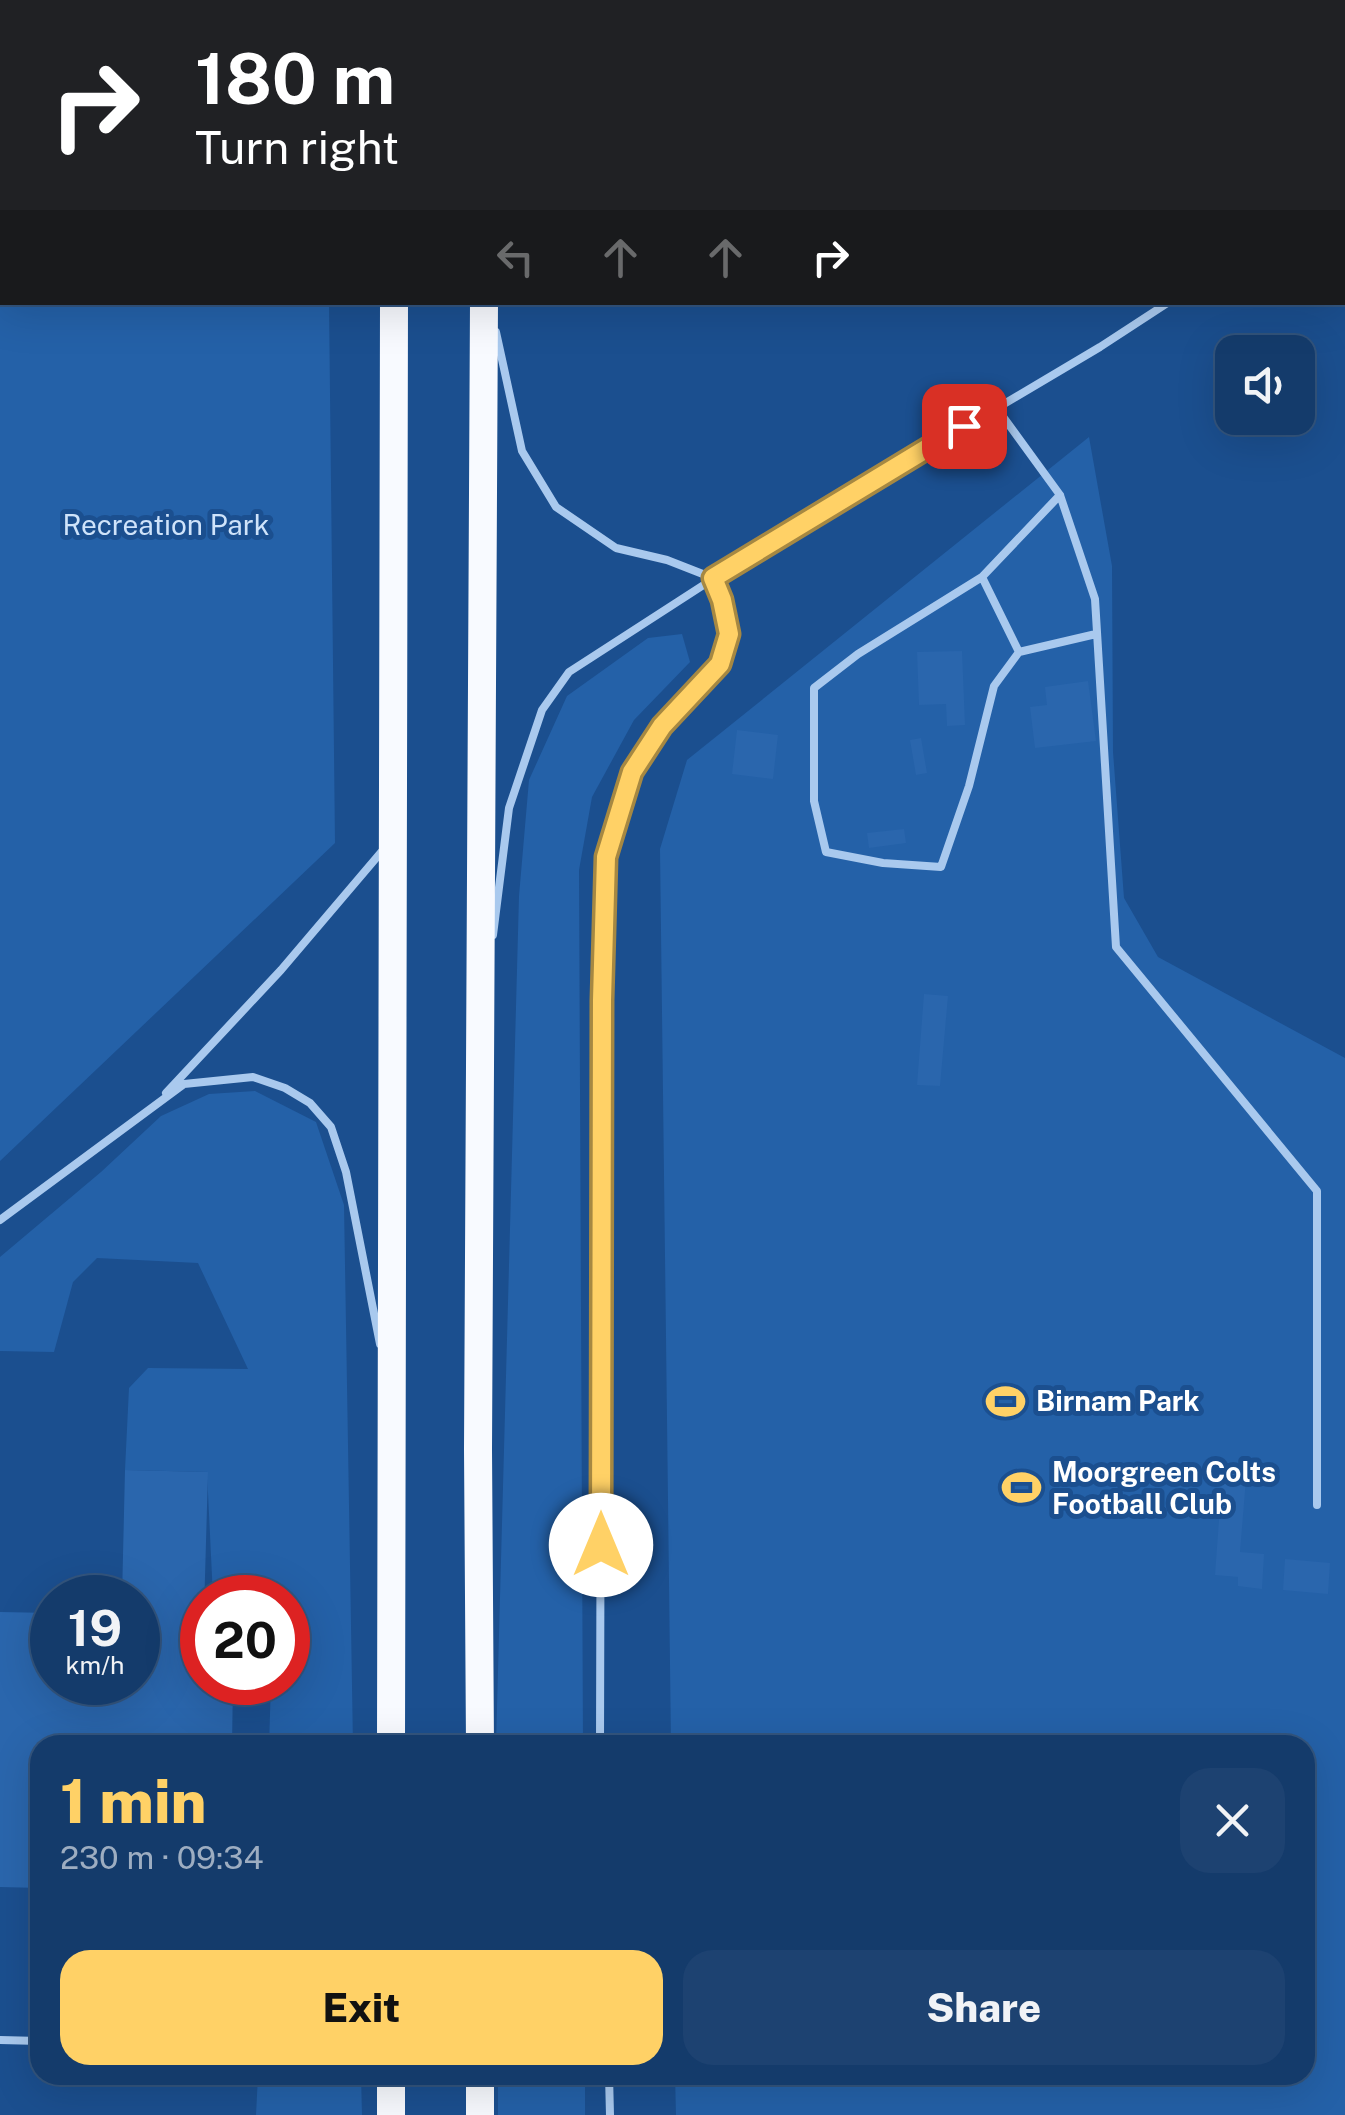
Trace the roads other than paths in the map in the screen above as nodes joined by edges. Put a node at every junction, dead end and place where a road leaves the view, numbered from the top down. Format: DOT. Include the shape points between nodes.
graph roads {
  1 [pos="394,305"];
  2 [pos="487,305"];
  3 [pos="488,305"];
  4 [pos="1164,305"];
  5 [pos="996,406"];
  6 [pos="1060,495"];
  7 [pos="982,577"];
  8 [pos="713,578"];
  9 [pos="1096,634"];
  10 [pos="1019,652"];
  11 [pos="394,836"];
  12 [pos="480,1018"];
  13 [pos="156,1104"];
  14 [pos="0,1220"];
  15 [pos="390,1398"];
  16 [pos="1317,1505"];
  17 [pos="392,1735"];
  18 [pos="480,1735"];
  19 [pos="600,1735"];
  20 [pos="0,2040"];
  21 [pos="30,2041"];
  22 [pos="391,2085"];
  23 [pos="480,2085"];
  24 [pos="609,2085"];
  25 [pos="391,2115"];
  26 [pos="480,2115"];
  27 [pos="610,2115"];
  1 -- 11 [label="highway"];
  2 -- 12 [label="highway"];
  3 -- 8 [label="lane" via="522,451 556,507 616,548"];
  4 -- 5 [label="lane"];
  5 -- 6 [label="lane"];
  5 -- 8 [label="lane"];
  6 -- 7 [label="lane"];
  6 -- 9 [label="lane" via="1094,599"];
  7 -- 10 [label="lane"];
  7 -- 10 [label="lane" via="814,688 814,801 826,852 941,866 994,686"];
  8 -- 12 [label="lane" via="568,672 542,710 509,808"];
  8 -- 19 [label="lane" via="729,634 720,664 662,726 632,772 606,857"];
  9 -- 10 [label="lane"];
  9 -- 16 [label="lane" via="1116,947 1318,1191"];
  11 -- 13 [label="lane" via="282,970"];
  11 -- 15 [label="highway"];
  12 -- 18 [label="highway"];
  13 -- 14 [label="lane"];
  13 -- 15 [label="lane" via="184,1084 253,1076 310,1103 330,1127 346,1172"];
  15 -- 17 [label="highway"];
  20 -- 21 [label="lane"];
  22 -- 25 [label="highway"];
  23 -- 26 [label="highway"];
  24 -- 27 [label="lane"];
}
